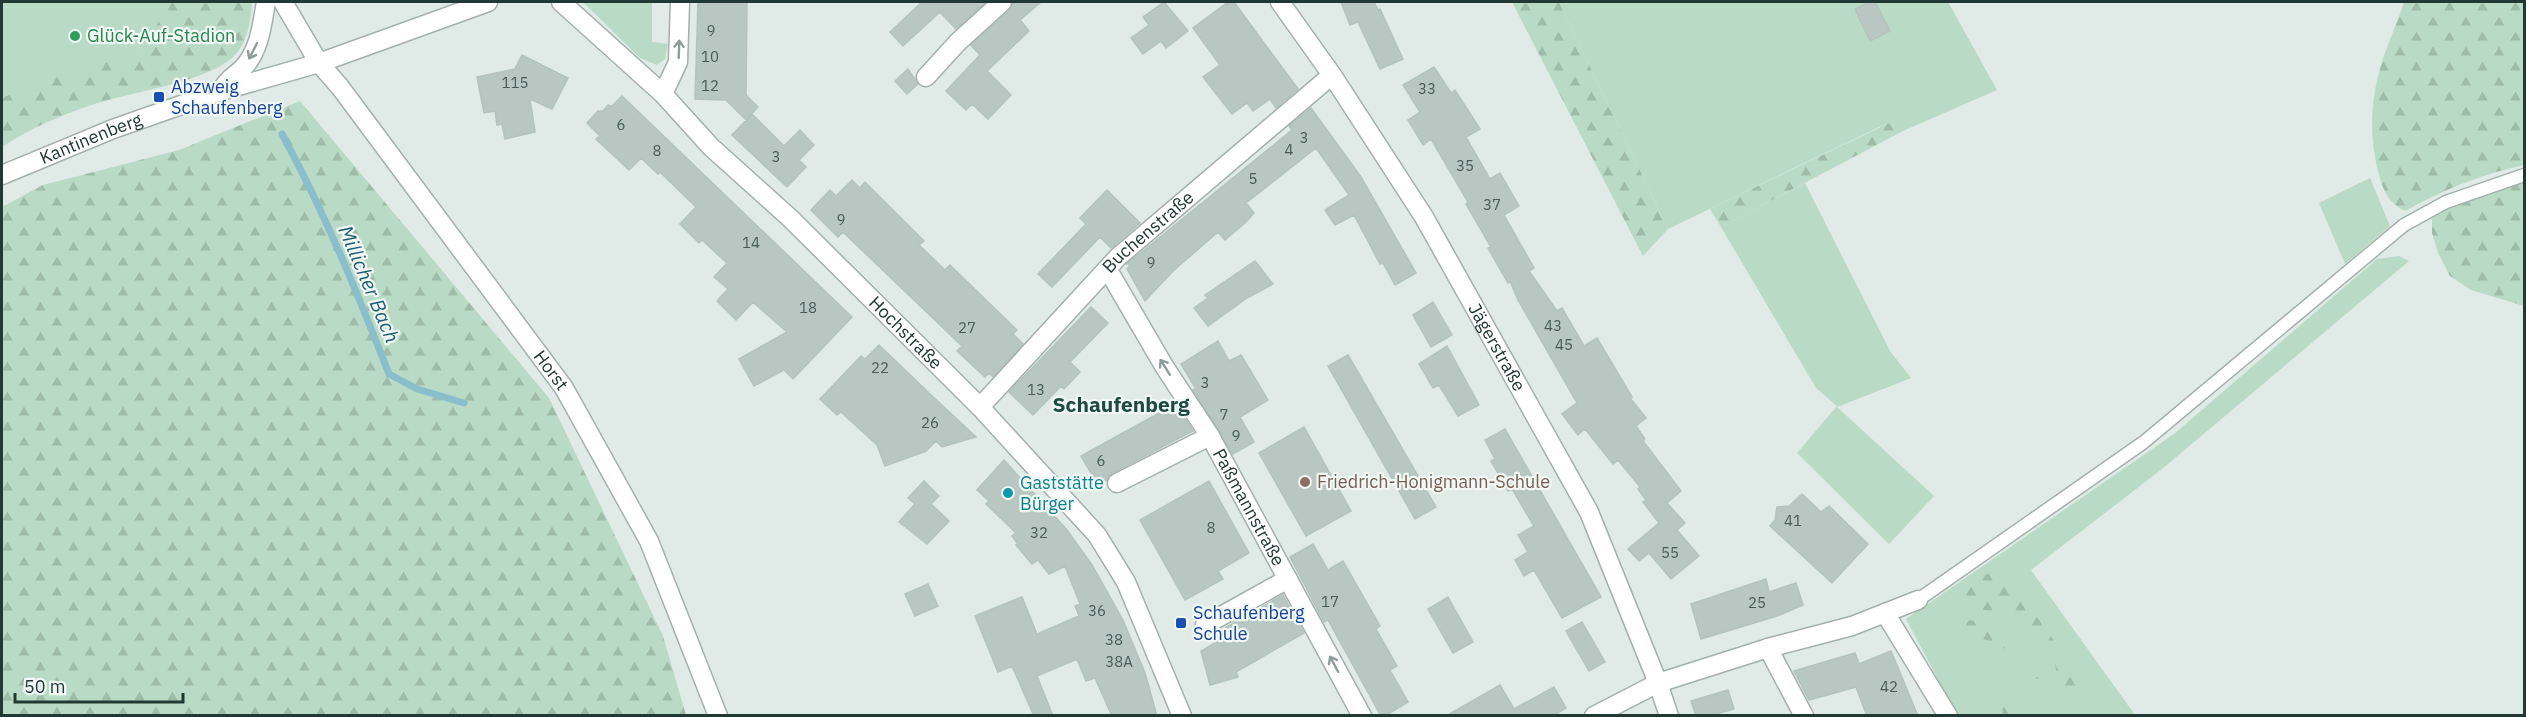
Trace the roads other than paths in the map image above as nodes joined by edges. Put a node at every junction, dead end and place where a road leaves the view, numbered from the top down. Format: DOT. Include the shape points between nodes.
graph roads {
  1 [pos="266,2"];
  2 [pos="283,2"];
  3 [pos="488,2"];
  4 [pos="561,2"];
  5 [pos="680,2"];
  6 [pos="1002,2"];
  7 [pos="1280,2"];
  8 [pos="320,63"];
  9 [pos="1332,75"];
  10 [pos="926,77"];
  11 [pos="221,91"];
  12 [pos="663,94"];
  13 [pos="2,175"];
  14 [pos="2524,175"];
  15 [pos="1108,270"];
  16 [pos="980,407"];
  17 [pos="1210,436"];
  18 [pos="1117,483"];
  19 [pos="1288,579"];
  20 [pos="1918,600"];
  21 [pos="1885,612"];
  22 [pos="1205,625"];
  23 [pos="1768,648"];
  24 [pos="1658,683"];
  25 [pos="718,716"];
  26 [pos="1182,716"];
  27 [pos="1362,716"];
  28 [pos="1594,716"];
  29 [pos="1669,716"];
  30 [pos="1804,716"];
  31 [pos="1947,716"];
  1 -- 11 [label="street, one-way" via="254,53"];
  2 -- 8 [label="street, Horst"];
  3 -- 8 [label="street, Kantinenberg"];
  4 -- 12 [label="street, Hochstraße"];
  12 -- 5 [label="street, one-way" via="678,62"];
  6 -- 10 [label="street"];
  7 -- 9 [label="street, Jägerstraße"];
  8 -- 11 [label="street, Kantinenberg"];
  8 -- 25 [label="street, Horst" via="564,388 649,541"];
  9 -- 15 [label="street, Buchenstraße" via="1118,257"];
  9 -- 24 [label="street, Jägerstraße" via="1424,217 1589,512"];
  11 -- 13 [label="street, Kantinenberg" via="113,129"];
  12 -- 16 [label="street, Hochstraße" via="711,147 791,219"];
  14 -- 20 [label="lane" via="2446,202 2404,225 2144,442"];
  15 -- 16 [label="street, Buchenstraße"];
  17 -- 15 [label="street, Paßmannstraße, one-way"];
  16 -- 26 [label="street, Hochstraße" via="1097,535 1126,582"];
  17 -- 18 [label="street, Paßmannstraße"];
  17 -- 19 [label="street, Paßmannstraße"];
  19 -- 22 [label="street, Paßmannstraße"];
  27 -- 19 [label="street, Paßmannstraße, one-way"];
  20 -- 21 [label="street"];
  21 -- 23 [label="street" via="1852,626"];
  21 -- 31 [label="street"];
  23 -- 24 [label="street"];
  23 -- 30 [label="street"];
  24 -- 28 [label="street"];
  24 -- 29 [label="street, Jägerstraße"];
}
